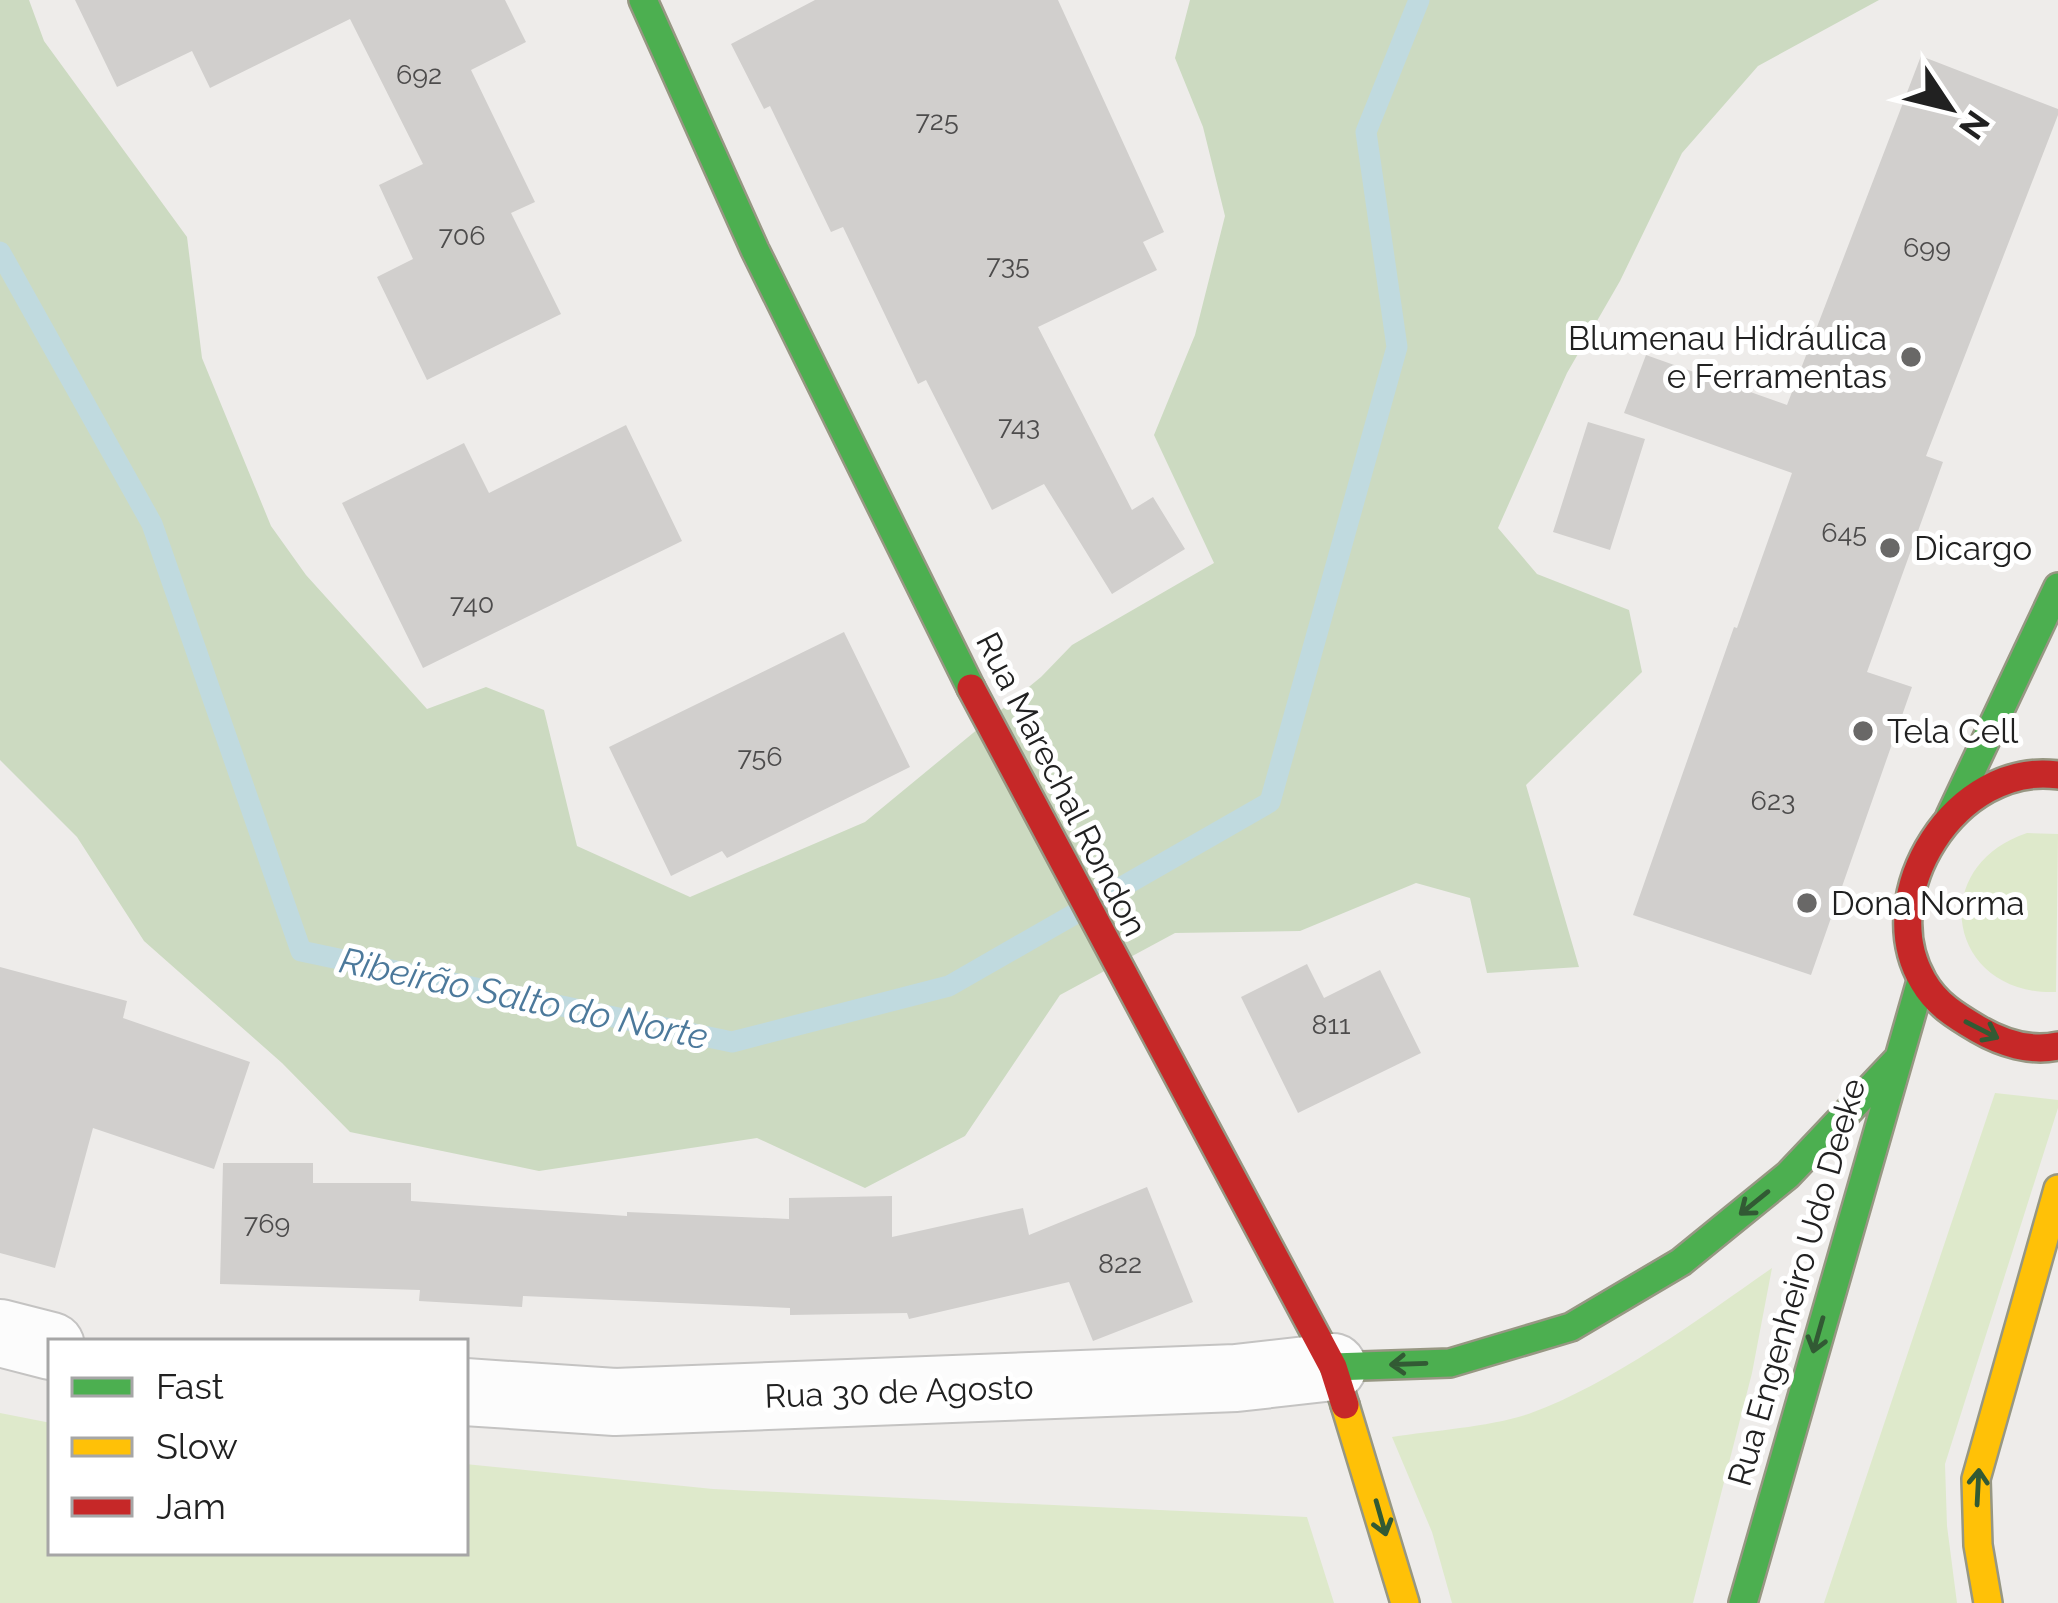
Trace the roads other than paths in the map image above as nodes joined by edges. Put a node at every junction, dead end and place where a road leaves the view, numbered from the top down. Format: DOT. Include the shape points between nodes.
graph roads {
  1 [pos="643,0"];
  2 [pos="2058,587"];
  3 [pos="2058,776"];
  4 [pos="1950,816"];
  5 [pos="1921,981"];
  6 [pos="2058,1046"];
  7 [pos="1896,1061"];
  8 [pos="2058,1189"];
  9 [pos="0,1333"];
  10 [pos="48,1345"];
  11 [pos="1333,1366"];
  12 [pos="468,1392"];
  13 [pos="1405,1603"];
  14 [pos="1743,1603"];
  15 [pos="1988,1603"];
  1 -- 11 [label="main road, Rua Marechal Rondon" via="755,250 984,715"];
  2 -- 4 [label="main road"];
  3 -- 4 [label="main road" via="2014,777"];
  4 -- 5 [label="main road" via="1911,886 1909,950"];
  5 -- 6 [label="main road, one-way" via="1976,1030 2011,1044"];
  5 -- 7 [label="main road, Rua Engenheiro Udo Deeke"];
  7 -- 11 [label="main road, one-way" via="1788,1175 1681,1262 1571,1327 1450,1363"];
  7 -- 14 [label="main road, Rua Engenheiro Udo Deeke, one-way"];
  15 -- 8 [label="main road, one-way" via="1976,1479"];
  9 -- 10 [label="street"];
  11 -- 12 [label="street, Rua 30 de Agosto" via="1236,1378 615,1402"];
  11 -- 13 [label="main road, Rua Marechal Rondon, one-way"];
}
